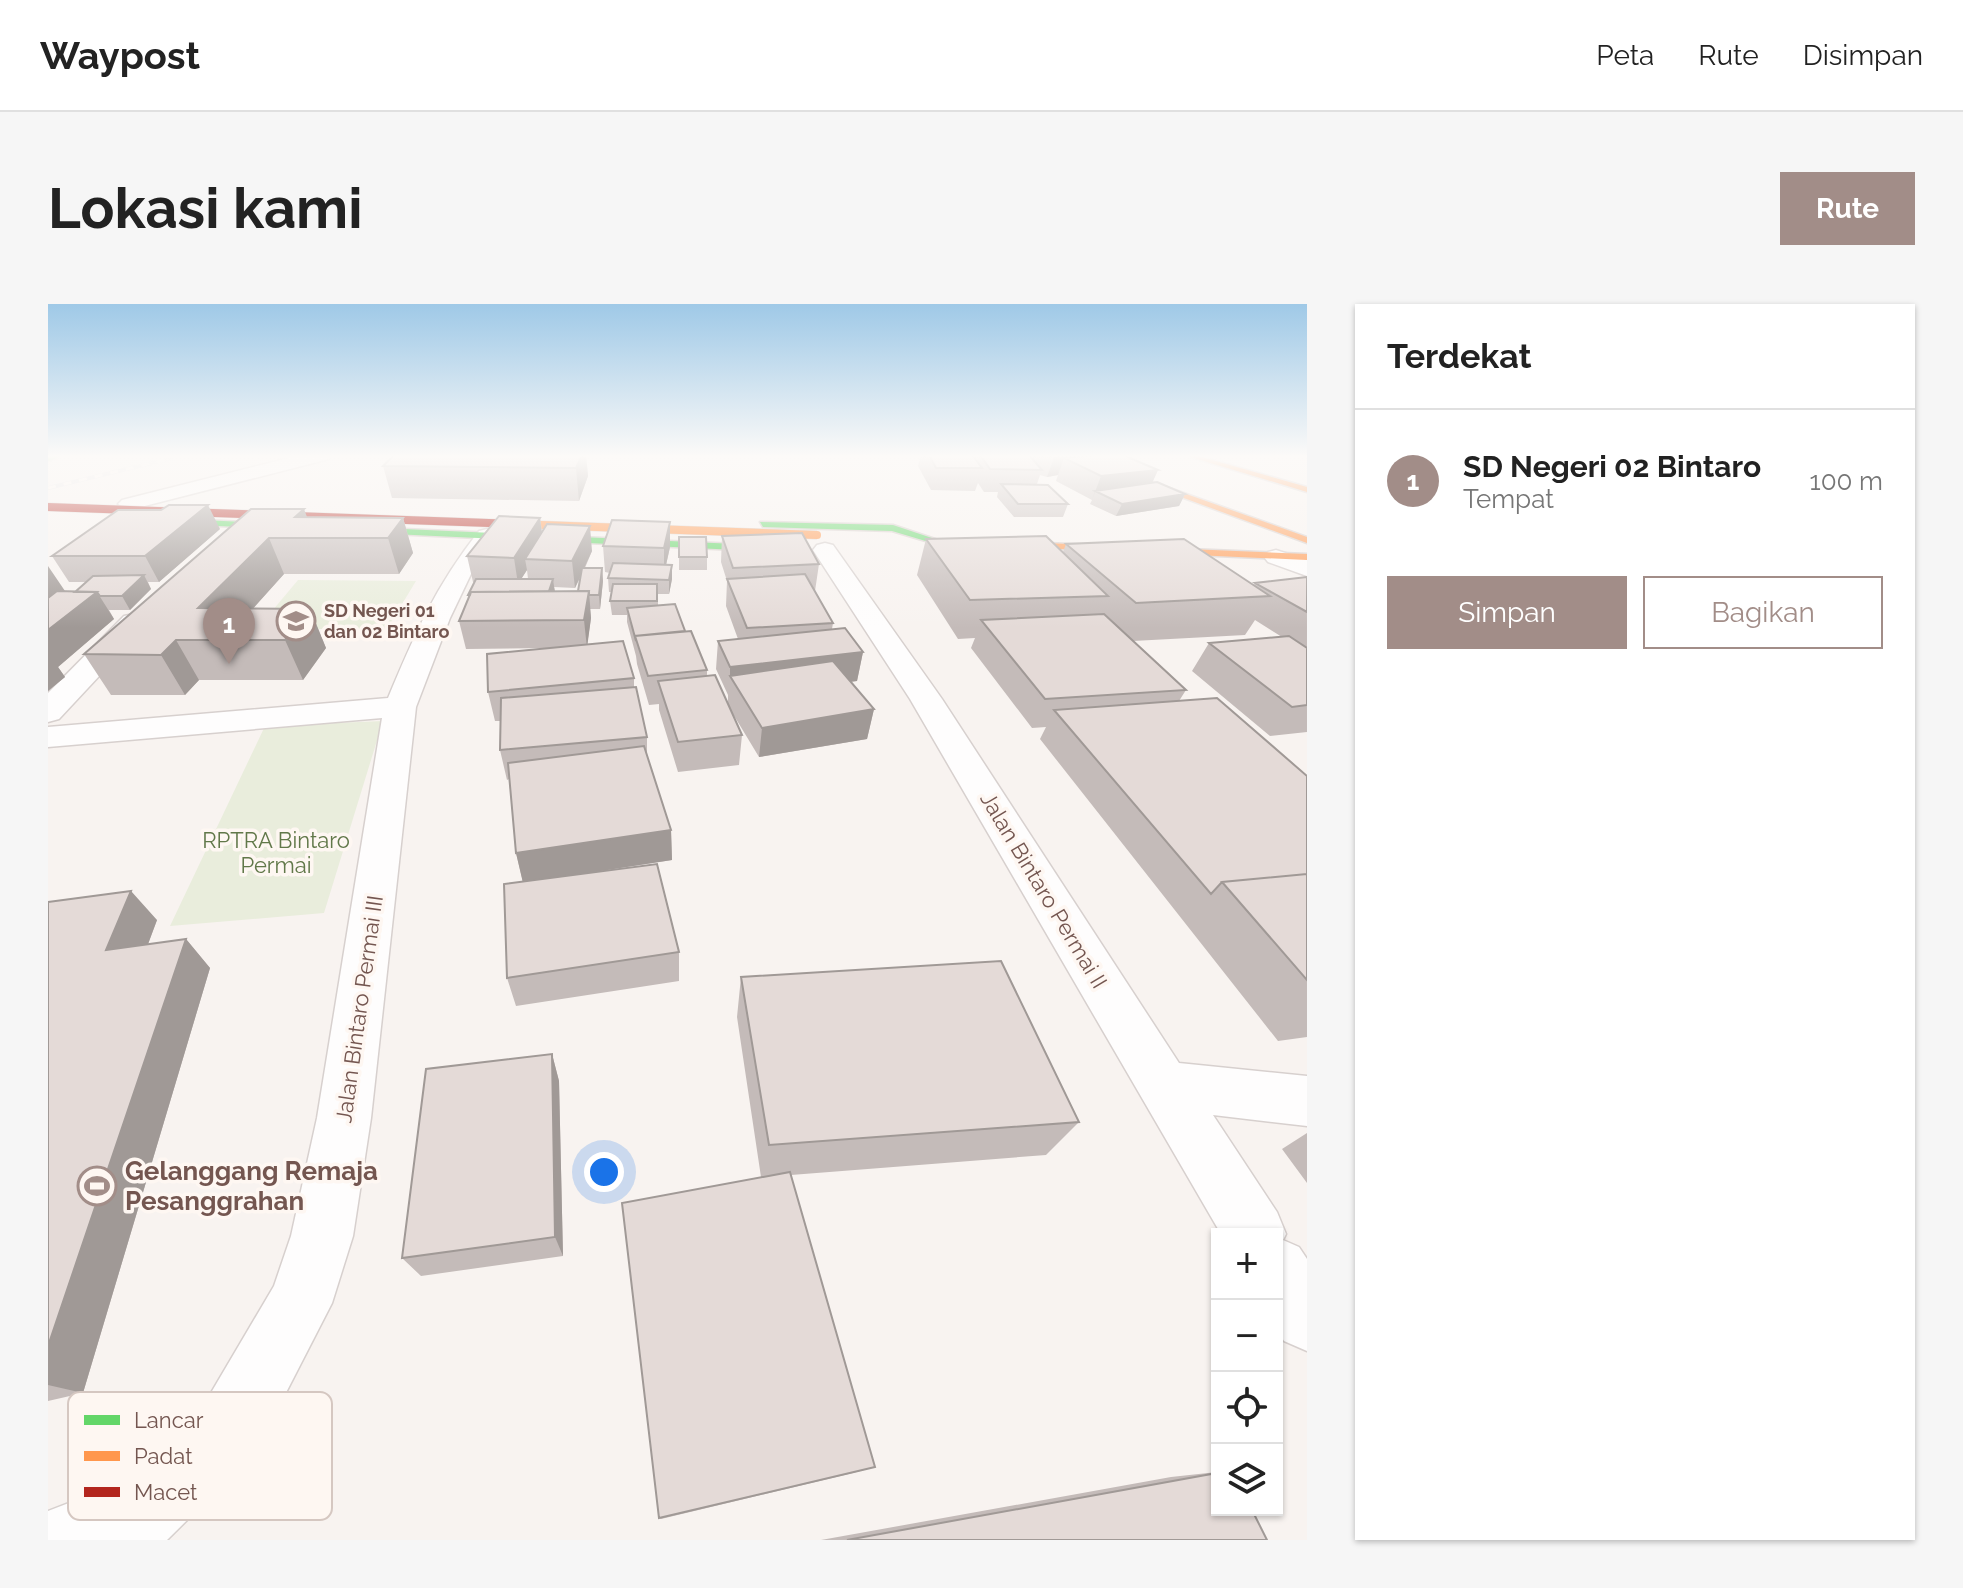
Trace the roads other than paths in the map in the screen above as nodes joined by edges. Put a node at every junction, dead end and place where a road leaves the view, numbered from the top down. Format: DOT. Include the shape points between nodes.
graph roads {
  1 [pos="165,513"];
  2 [pos="176,513"];
  3 [pos="410,513"];
  4 [pos="1231,513"];
  5 [pos="48,517"];
  6 [pos="176,522"];
  7 [pos="487,536"];
  8 [pos="1307,540"];
  9 [pos="946,542"];
  10 [pos="985,543"];
  11 [pos="832,545"];
  12 [pos="897,548"];
  13 [pos="1276,557"];
  14 [pos="1307,557"];
  15 [pos="1307,569"];
  16 [pos="154,606"];
  17 [pos="400,707"];
  18 [pos="48,712"];
  19 [pos="48,737"];
  20 [pos="1163,1085"];
  21 [pos="1307,1101"];
  22 [pos="1251,1228"];
  23 [pos="1283,1279"];
  24 [pos="1307,1318"];
  25 [pos="250,1392"];
  26 [pos="125,1520"];
  27 [pos="71,1540"];
  1 -- 11 [label="main road, bridge"];
  2 -- 6 [label="main road" via="171,518"];
  3 -- 9 [label="main road" via="893,528"];
  4 -- 8 [label="main road"];
  5 -- 6 [label="main road"];
  6 -- 7 [label="main road" via="240,538"];
  7 -- 11 [label="main road"];
  7 -- 17 [label="street, Jalan Bintaro Permai III" via="459,573 436,618"];
  9 -- 11 [label="main road"];
  9 -- 12 [label="main road"];
  10 -- 13 [label="main road"];
  11 -- 20 [label="street, Jalan Bintaro Permai II"];
  13 -- 14 [label="main road"];
  13 -- 15 [label="street"];
  16 -- 18 [label="street" via="130,624"];
  17 -- 19 [label="street"];
  17 -- 25 [label="street, Jalan Bintaro Permai III" via="344,1118 322,1236 300,1303"];
  20 -- 21 [label="street"];
  20 -- 22 [label="street, Jalan Bintaro Permai II"];
  23 -- 24 [label="street"];
  26 -- 27 [label="street, Jalan Bintaro Permai III"];
}
